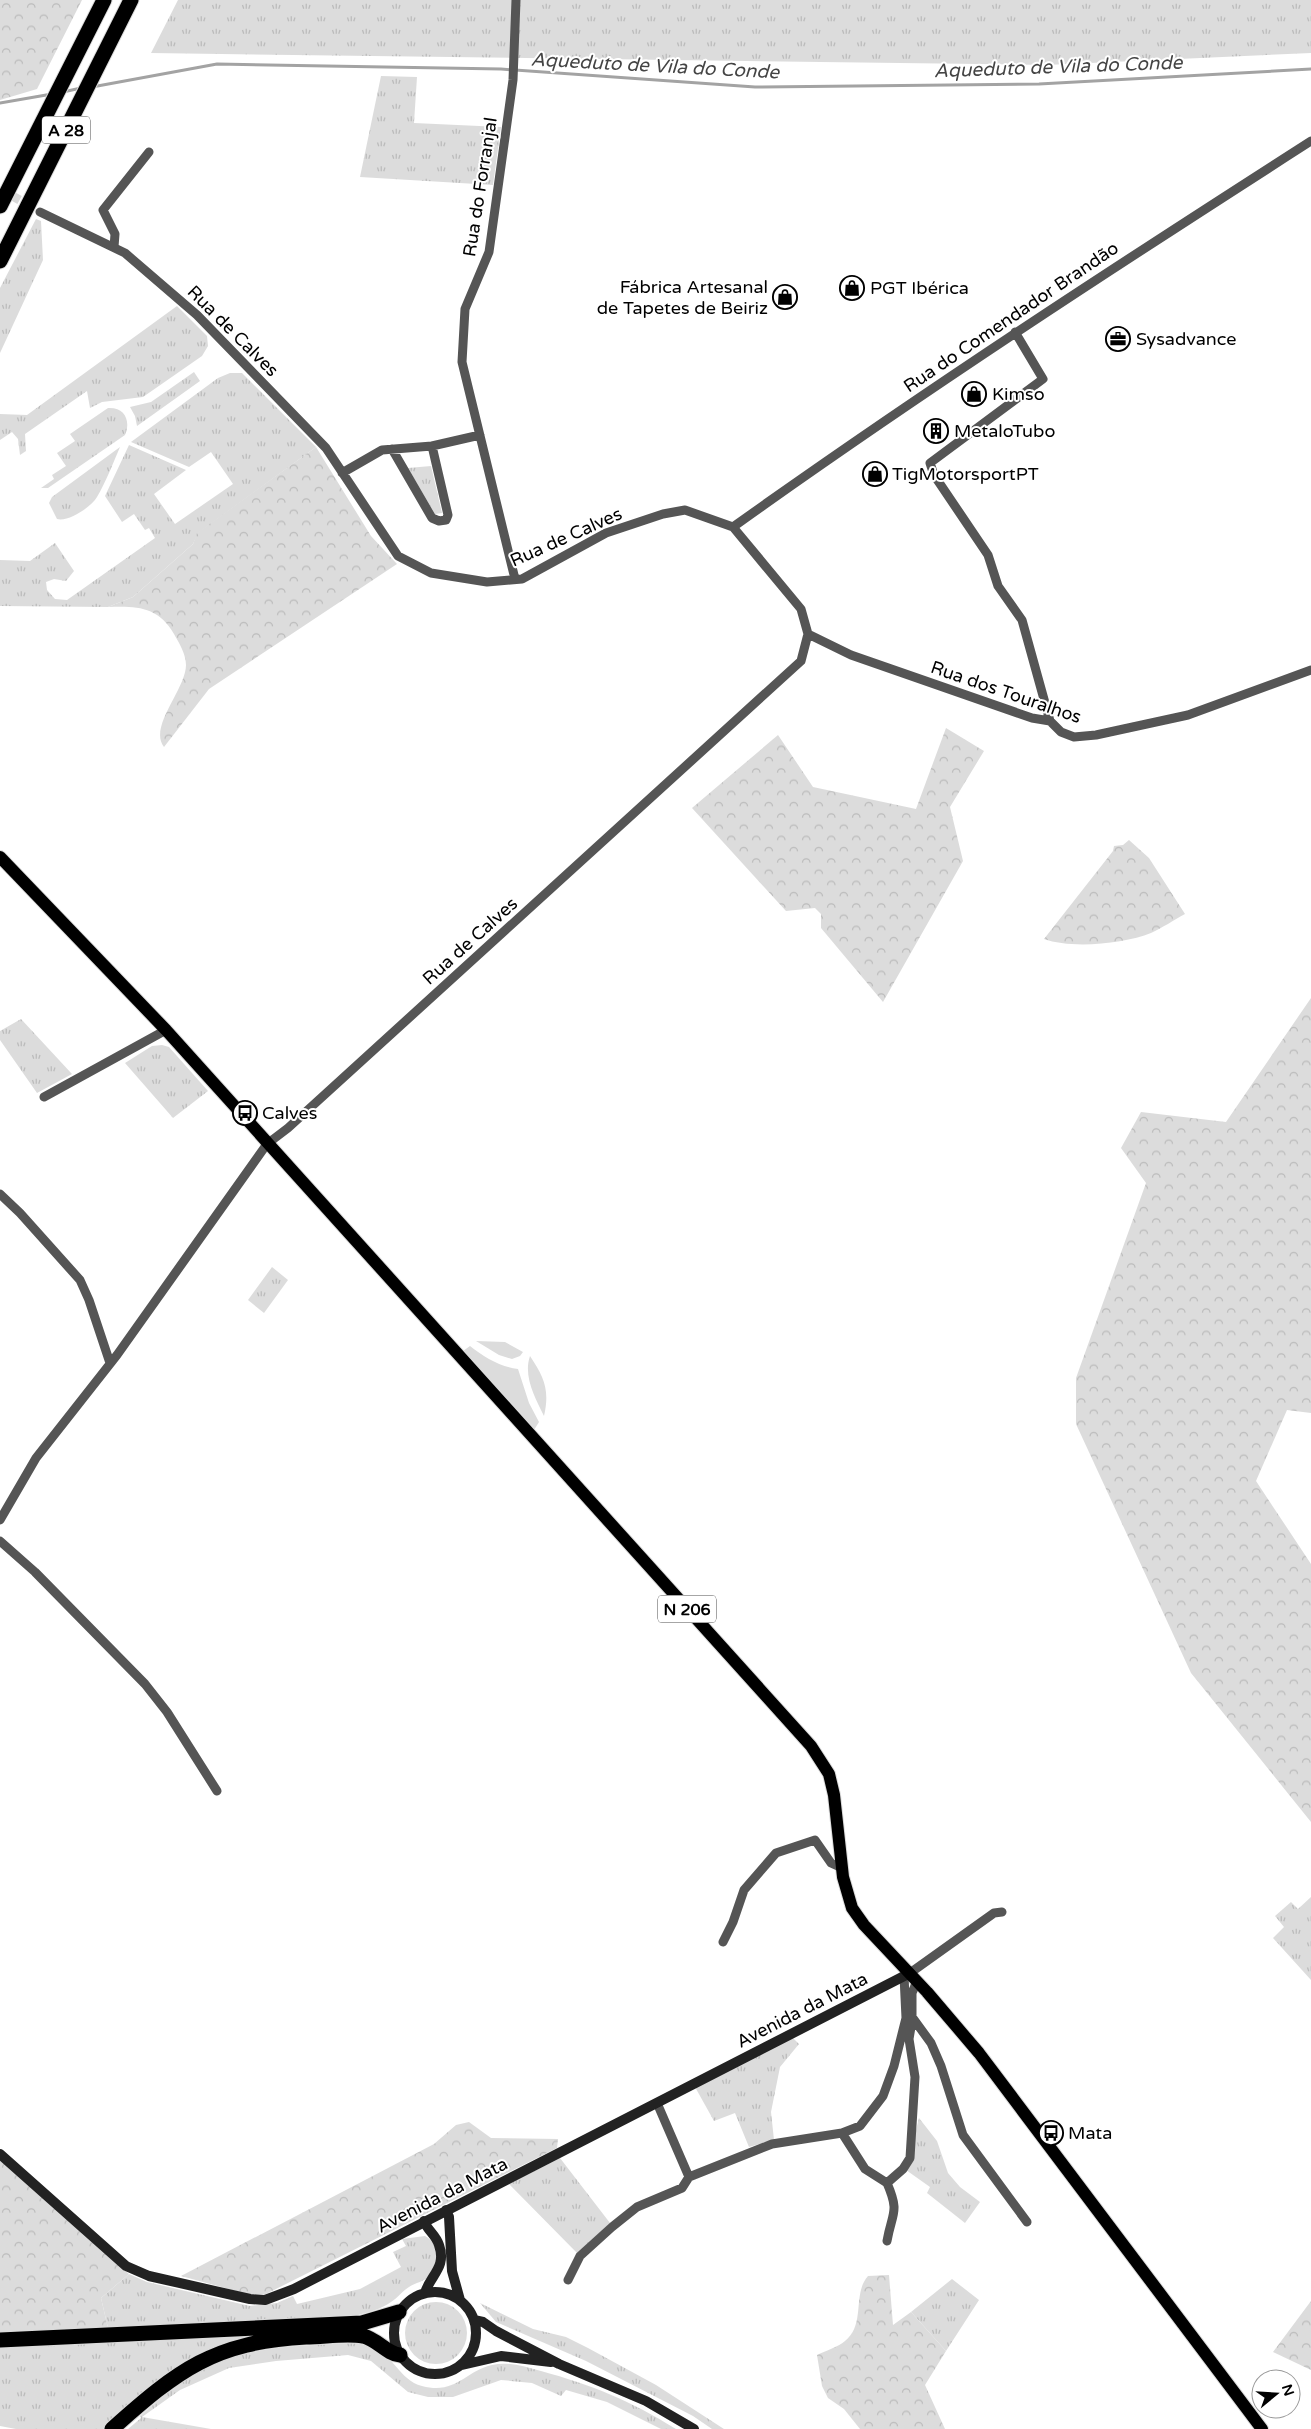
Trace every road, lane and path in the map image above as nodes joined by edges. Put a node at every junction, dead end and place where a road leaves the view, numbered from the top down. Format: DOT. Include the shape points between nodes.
graph roads {
  1 [pos="104,0"];
  2 [pos="131,0"];
  3 [pos="516,0"];
  4 [pos="1311,140"];
  5 [pos="149,152"];
  6 [pos="0,206"];
  7 [pos="40,212"];
  8 [pos="114,247"];
  9 [pos="0,260"];
  10 [pos="1015,332"];
  11 [pos="480,436"];
  12 [pos="432,446"];
  13 [pos="392,450"];
  14 [pos="342,473"];
  15 [pos="733,527"];
  16 [pos="515,580"];
  17 [pos="808,634"];
  18 [pos="1311,670"];
  19 [pos="1050,721"];
  20 [pos="0,857"];
  21 [pos="166,1030"];
  22 [pos="44,1097"];
  23 [pos="267,1144"];
  24 [pos="0,1194"];
  25 [pos="110,1363"];
  26 [pos="1,1517"];
  27 [pos="0,1541"];
  28 [pos="218,1791"];
  29 [pos="842,1868"];
  30 [pos="1002,1912"];
  31 [pos="723,1942"];
  32 [pos="910,1977"];
  33 [pos="912,2017"];
  34 [pos="657,2103"];
  35 [pos="842,2134"];
  36 [pos="0,2154"];
  37 [pos="689,2177"];
  38 [pos="887,2183"];
  39 [pos="446,2210"];
  40 [pos="424,2221"];
  41 [pos="1027,2222"];
  42 [pos="887,2241"];
  43 [pos="568,2280"];
  44 [pos="425,2293"];
  45 [pos="460,2300"];
  46 [pos="399,2312"];
  47 [pos="474,2320"];
  48 [pos="0,2340"];
  49 [pos="400,2355"];
  50 [pos="559,2364"];
  51 [pos="462,2365"];
  52 [pos="112,2429"];
  53 [pos="694,2429"];
  54 [pos="1262,2429"];
  1 -- 6 [label="highway, A 28"];
  2 -- 9 [label="highway, A 28"];
  3 -- 11 [label="street, Rua do Forranjal" via="513,80 489,252 465,309 462,362"];
  4 -- 10 [label="street, Rua do Comendador Brandão"];
  5 -- 8 [label="street" via="103,210 115,234"];
  7 -- 8 [label="street, Rua de Calves"];
  8 -- 14 [label="street, Rua de Calves" via="125,252 197,315 326,448"];
  10 -- 15 [label="street, Rua do Comendador Brandão"];
  10 -- 19 [label="street" via="1043,379 930,462 934,475 988,555 998,586 1022,620"];
  11 -- 12 [label="street"];
  11 -- 16 [label="street, Rua do Forranjal"];
  12 -- 13 [label="street"];
  12 -- 13 [label="street" via="448,515 446,520 439,521 432,518"];
  13 -- 14 [label="street" via="382,450"];
  14 -- 16 [label="street, Rua de Calves" via="398,556 431,573 487,582"];
  15 -- 16 [label="street, Rua de Calves" via="686,510 663,514 606,533"];
  15 -- 17 [label="street" via="801,609"];
  17 -- 19 [label="street, Rua dos Touralhos" via="851,655 1032,718"];
  17 -- 23 [label="street, Rua de Calves" via="801,661"];
  18 -- 19 [label="street, Rua dos Touralhos" via="1188,715 1096,735 1074,737 1061,732"];
  20 -- 21 [label="main road, N 206"];
  21 -- 22 [label="street"];
  21 -- 23 [label="main road, N 206"];
  23 -- 25 [label="street, Rua de Calves"];
  23 -- 29 [label="main road, N 206" via="816,1752 829,1774 834,1794"];
  24 -- 25 [label="street" via="80,1280 90,1300"];
  25 -- 26 [label="street, Rua de Calves" via="36,1458"];
  27 -- 28 [label="street" via="35,1572 145,1684"];
  29 -- 31 [label="street" via="831,1863 815,1840 776,1853 744,1890"];
  29 -- 32 [label="main road, N 206" via="852,1908"];
  30 -- 32 [label="street" via="994,1913"];
  32 -- 33 [label="street"];
  32 -- 34 [label="street, Avenida da Mata"];
  32 -- 35 [label="street" via="906,2018 887,2088 860,2126"];
  32 -- 54 [label="main road, N 206" via="979,2052"];
  33 -- 38 [label="street" via="909,2048 915,2077 910,2158"];
  33 -- 41 [label="street" via="934,2050 962,2135"];
  34 -- 37 [label="street"];
  34 -- 39 [label="street, Avenida da Mata"];
  35 -- 37 [label="street" via="772,2144"];
  35 -- 38 [label="street" via="865,2169"];
  36 -- 40 [label="street, Avenida da Mata" via="126,2266 149,2276 250,2299 265,2300 294,2289"];
  37 -- 43 [label="street" via="682,2188 638,2207 612,2227 580,2256"];
  38 -- 42 [label="street" via="895,2201"];
  39 -- 40 [label="street, Avenida da Mata"];
  39 -- 45 [label="street" via="452,2272"];
  40 -- 44 [label="street" via="439,2244 441,2259"];
  44 -- 45 [label="street" via="443,2293"];
  44 -- 46 [label="street" via="410,2300"];
  45 -- 47 [label="street"];
  46 -- 48 [label="highway" via="362,2323"];
  46 -- 49 [label="street" via="393,2333"];
  47 -- 50 [label="street"];
  47 -- 51 [label="street" via="474,2344"];
  49 -- 51 [label="street" via="407,2364 428,2374 452,2371"];
  49 -- 52 [label="highway" via="373,2339 352,2335 248,2344 213,2354 188,2368 162,2385"];
  50 -- 51 [label="street" via="501,2356"];
  50 -- 53 [label="street" via="634,2395"];
}
